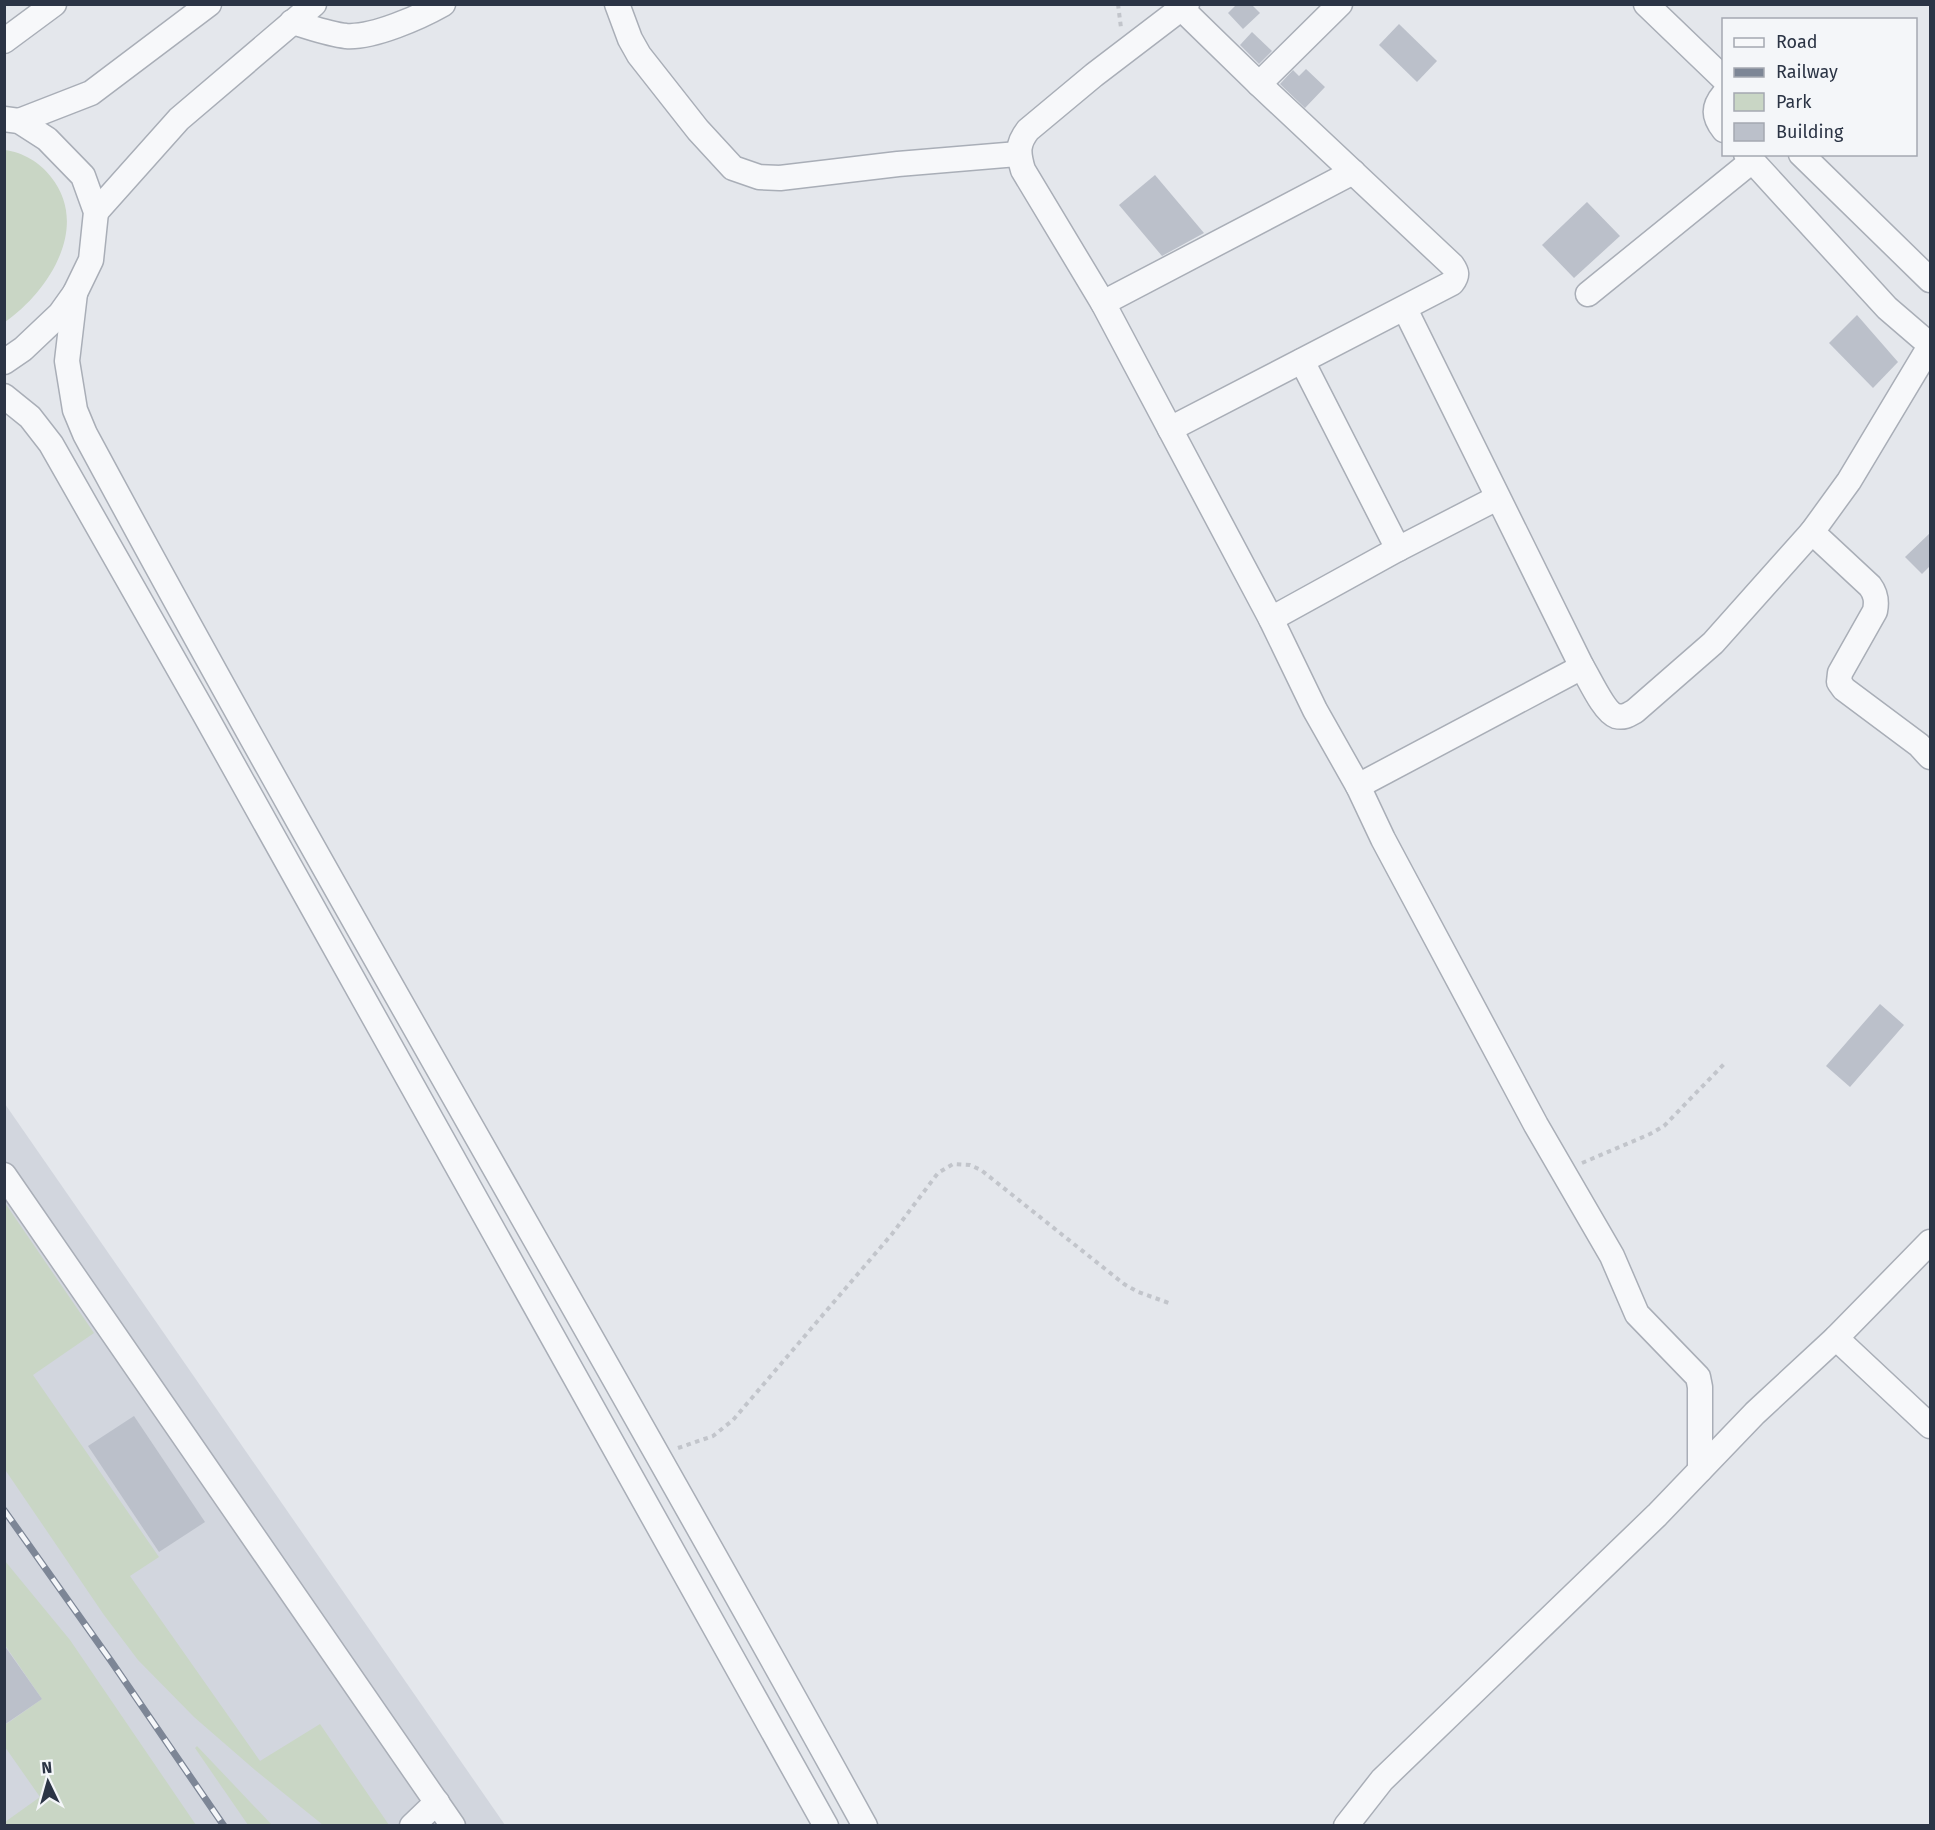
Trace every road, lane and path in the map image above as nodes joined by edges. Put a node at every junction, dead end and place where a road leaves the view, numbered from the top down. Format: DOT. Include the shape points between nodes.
graph roads {
  1 [pos="54,4"];
  2 [pos="209,4"];
  3 [pos="314,4"];
  4 [pos="443,4"];
  5 [pos="617,4"];
  6 [pos="1340,4"];
  7 [pos="1648,5"];
  8 [pos="1185,7"];
  9 [pos="292,22"];
  10 [pos="4,41"];
  11 [pos="1722,77"];
  12 [pos="1259,84"];
  13 [pos="1722,96"];
  14 [pos="12,120"];
  15 [pos="1722,128"];
  16 [pos="1018,154"];
  17 [pos="1803,156"];
  18 [pos="1749,158"];
  19 [pos="1353,172"];
  20 [pos="96,212"];
  21 [pos="1930,280"];
  22 [pos="75,293"];
  23 [pos="1588,294"];
  24 [pos="1103,303"];
  25 [pos="1405,309"];
  26 [pos="1930,345"];
  27 [pos="1302,361"];
  28 [pos="4,362"];
  29 [pos="4,396"];
  30 [pos="1170,429"];
  31 [pos="1497,498"];
  32 [pos="1812,532"];
  33 [pos="1398,549"];
  34 [pos="1271,619"];
  35 [pos="1582,667"];
  36 [pos="1930,757"];
  37 [pos="1358,786"];
  38 [pos="1726,1062"];
  39 [pos="1562,1172"];
  40 [pos="4,1175"];
  41 [pos="1930,1242"];
  42 [pos="1169,1303"];
  43 [pos="1836,1338"];
  44 [pos="1930,1426"];
  45 [pos="660,1455"];
  46 [pos="1700,1470"];
  47 [pos="437,1802"];
  48 [pos="412,1826"];
  49 [pos="453,1826"];
  50 [pos="825,1826"];
  51 [pos="866,1826"];
  52 [pos="1346,1826"];
  1 -- 10 [label="street"];
  2 -- 14 [label="street" via="91,93"];
  3 -- 9 [label="street"];
  4 -- 9 [label="street" via="427,14 367,35 332,34"];
  5 -- 16 [label="street" via="639,55 733,168 759,177 780,178"];
  6 -- 12 [label="street"];
  7 -- 11 [label="street"];
  8 -- 12 [label="street"];
  8 -- 16 [label="street" via="1028,130"];
  9 -- 20 [label="street" via="179,119"];
  12 -- 19 [label="street"];
  13 -- 15 [label="street" via="1715,113"];
  14 -- 20 [label="street" via="47,139 83,176"];
  16 -- 24 [label="street" via="1023,170"];
  17 -- 21 [label="street"];
  18 -- 23 [label="street"];
  18 -- 26 [label="street" via="1887,308"];
  19 -- 24 [label="street"];
  19 -- 25 [label="street" via="1457,271 1452,283"];
  20 -- 22 [label="street" via="91,260"];
  22 -- 28 [label="street" via="60,314"];
  22 -- 45 [label="street" via="68,368 75,410 85,435 235,709"];
  24 -- 30 [label="street"];
  25 -- 27 [label="street"];
  25 -- 31 [label="street"];
  26 -- 32 [label="street" via="1845,488"];
  27 -- 30 [label="street"];
  27 -- 33 [label="street"];
  29 -- 50 [label="street" via="30,417 51,444"];
  30 -- 34 [label="street"];
  31 -- 33 [label="street"];
  31 -- 35 [label="street"];
  32 -- 35 [label="street" via="1713,643 1625,717 1609,712"];
  32 -- 36 [label="street" via="1870,586 1877,604 1840,673 1839,682"];
  33 -- 34 [label="street"];
  34 -- 37 [label="street" via="1315,710"];
  35 -- 37 [label="street"];
  37 -- 39 [label="street"];
  38 -- 39 [label="path" via="1664,1126"];
  39 -- 46 [label="street" via="1612,1256 1637,1314 1698,1377"];
  40 -- 47 [label="street"];
  41 -- 43 [label="street"];
  42 -- 45 [label="path" via="1124,1284 981,1170 953,1164 938,1173 892,1234 733,1420 713,1436"];
  43 -- 44 [label="street"];
  43 -- 46 [label="street"];
  45 -- 51 [label="street"];
  46 -- 52 [label="street" via="1382,1780"];
  47 -- 48 [label="street"];
  47 -- 49 [label="street"];
}
